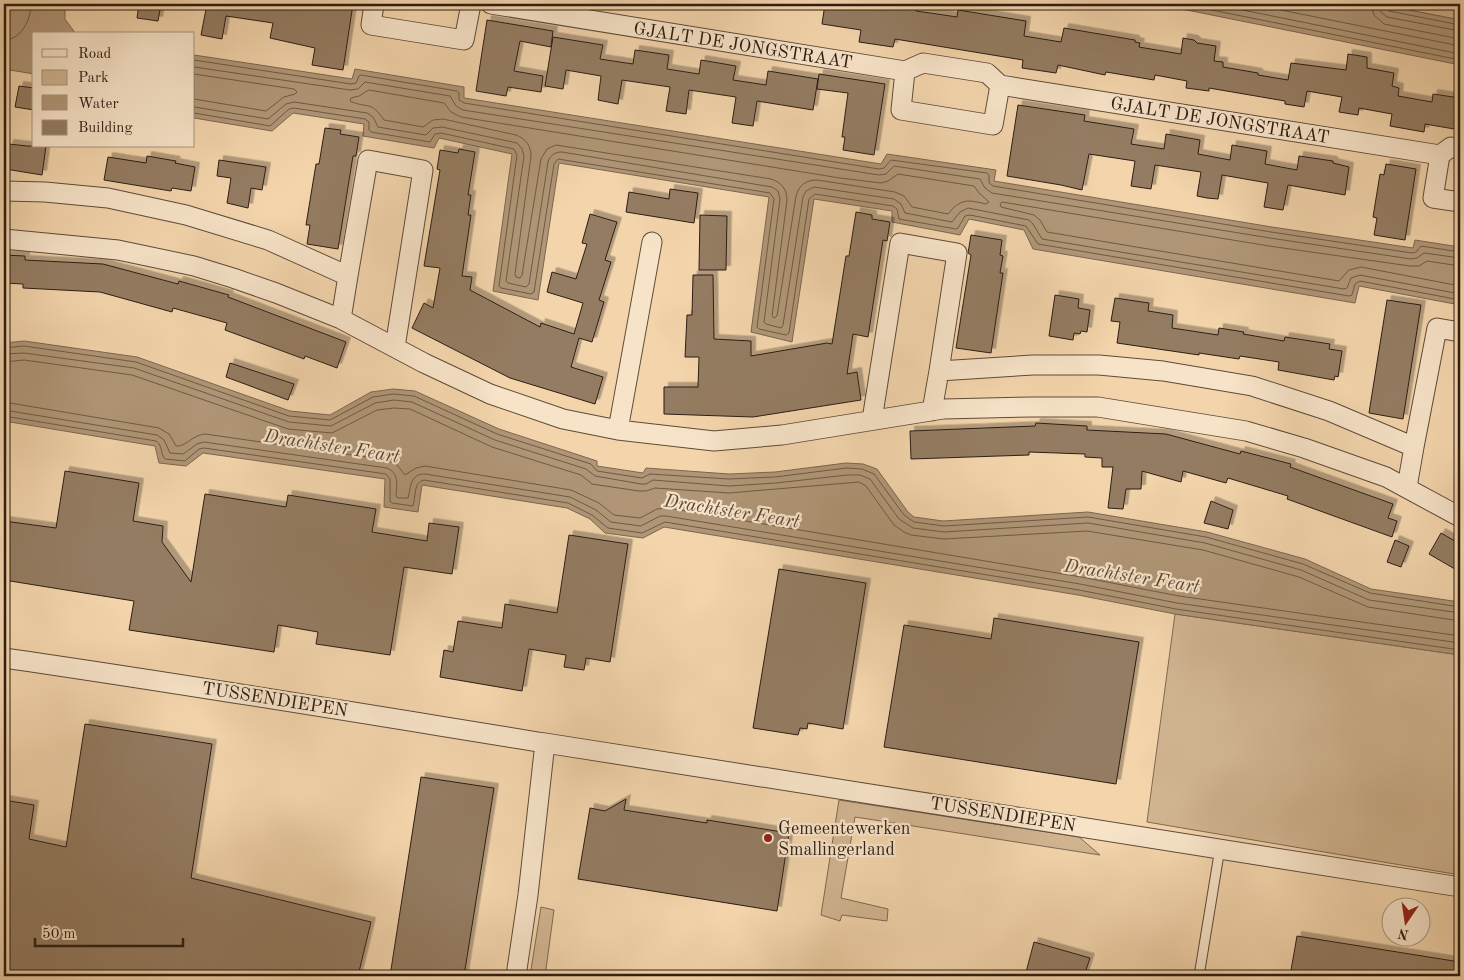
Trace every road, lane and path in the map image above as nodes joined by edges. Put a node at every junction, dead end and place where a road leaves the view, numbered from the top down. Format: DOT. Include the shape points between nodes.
graph roads {
  1 [pos="374,4"];
  2 [pos="470,4"];
  3 [pos="491,4"];
  4 [pos="906,71"];
  5 [pos="1000,85"];
  6 [pos="1460,149"];
  7 [pos="1440,154"];
  8 [pos="4,191"];
  9 [pos="1460,202"];
  10 [pos="4,239"];
  11 [pos="652,242"];
  12 [pos="348,276"];
  13 [pos="341,319"];
  14 [pos="1460,332"];
  15 [pos="395,347"];
  16 [pos="939,371"];
  17 [pos="932,411"];
  18 [pos="872,420"];
  19 [pos="618,430"];
  20 [pos="1414,448"];
  21 [pos="1407,487"];
  22 [pos="1460,517"];
  23 [pos="4,658"];
  24 [pos="545,742"];
  25 [pos="1220,848"];
  26 [pos="1460,888"];
  27 [pos="516,976"];
  28 [pos="1200,976"];
  1 -- 2 [label="street" via="371,25 464,40"];
  3 -- 4 [label="street, GJALT DE JONGSTRAAT"];
  4 -- 5 [label="street, GJALT DE JONGSTRAAT" via="923,63 987,73"];
  4 -- 5 [label="street" via="901,110 993,125"];
  5 -- 7 [label="street, GJALT DE JONGSTRAAT"];
  6 -- 7 [label="street, GJALT DE JONGSTRAAT" via="1451,147"];
  7 -- 9 [label="street" via="1433,198"];
  8 -- 12 [label="street" via="108,198 186,215 268,240"];
  10 -- 13 [label="street" via="118,250 194,266 276,292"];
  11 -- 19 [label="street"];
  12 -- 13 [label="street"];
  12 -- 15 [label="street" via="368,160 423,170"];
  13 -- 15 [label="street"];
  14 -- 20 [label="street" via="1438,328"];
  15 -- 19 [label="street" via="490,394 563,419"];
  16 -- 17 [label="street"];
  16 -- 18 [label="street" via="957,253 900,243"];
  16 -- 20 [label="street" via="1099,365 1180,374 1252,386 1329,411"];
  17 -- 18 [label="street"];
  17 -- 21 [label="street" via="1032,406 1098,407 1171,418 1246,431 1304,448"];
  18 -- 19 [label="street" via="782,435 714,441"];
  20 -- 21 [label="street"];
  21 -- 22 [label="street"];
  23 -- 24 [label="street, TUSSENDIEPEN"];
  24 -- 25 [label="street, TUSSENDIEPEN"];
  24 -- 27 [label="street"];
  25 -- 26 [label="street, TUSSENDIEPEN"];
  25 -- 28 [label="lane"];
}
